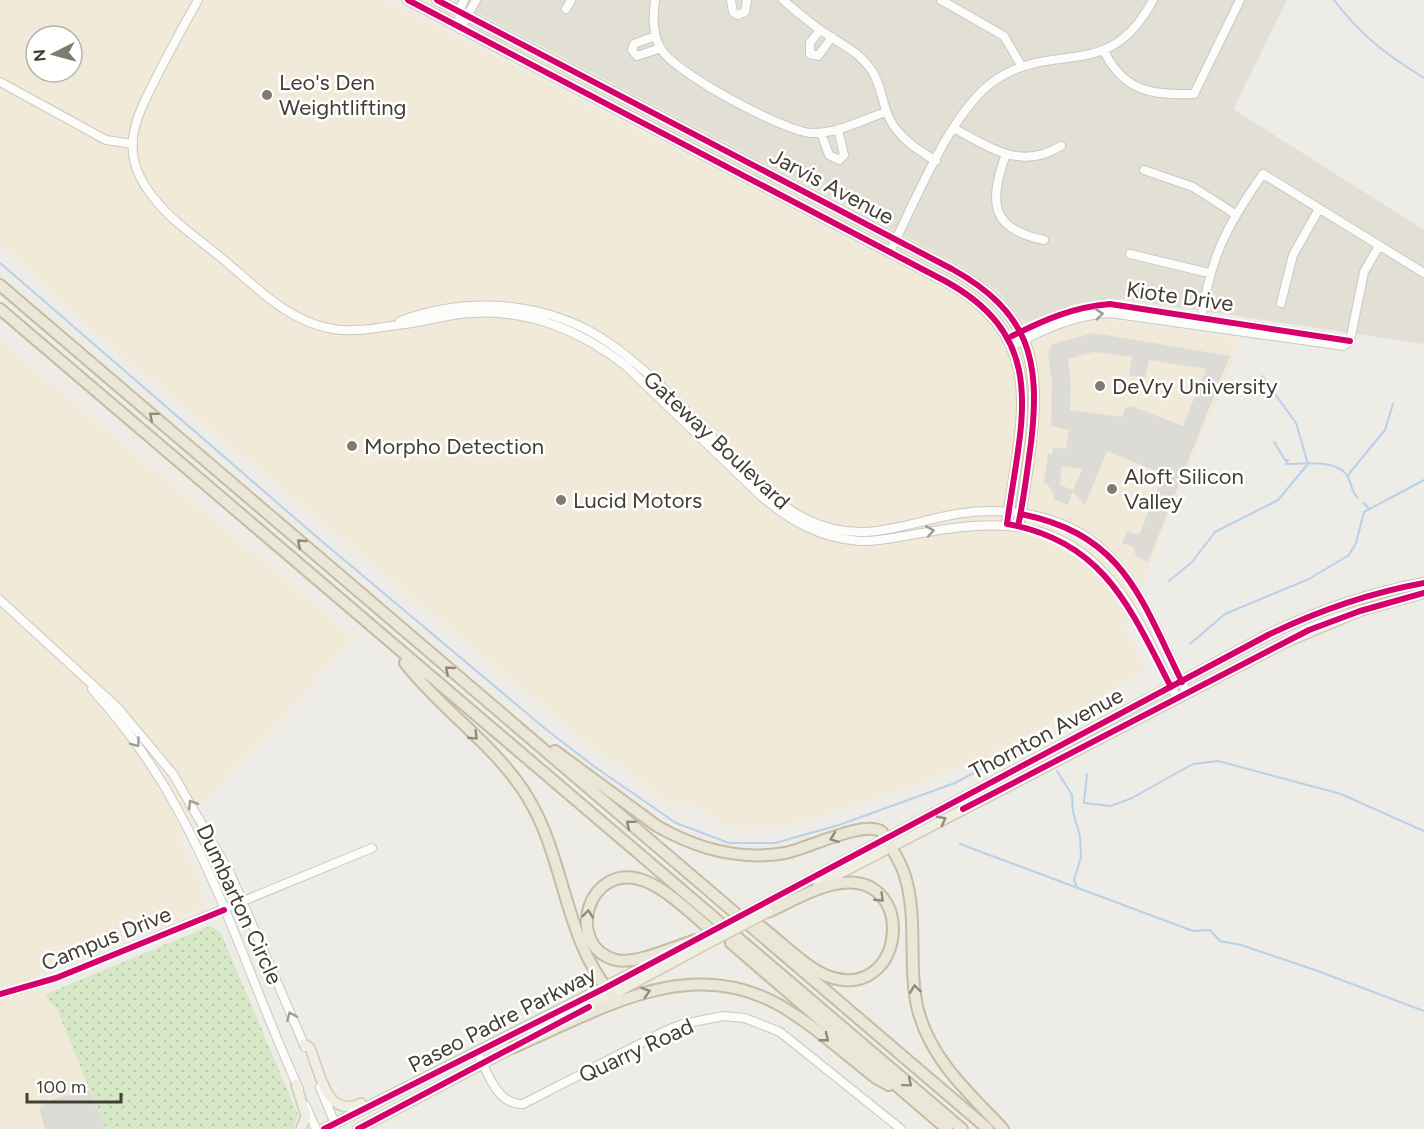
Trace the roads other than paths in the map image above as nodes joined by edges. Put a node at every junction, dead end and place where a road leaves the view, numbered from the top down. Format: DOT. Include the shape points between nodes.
graph roads {
  1 [pos="198,0"];
  2 [pos="408,0"];
  3 [pos="437,0"];
  4 [pos="464,0"];
  5 [pos="476,0"];
  6 [pos="571,0"];
  7 [pos="655,0"];
  8 [pos="731,0"];
  9 [pos="747,0"];
  10 [pos="783,0"];
  11 [pos="940,0"];
  12 [pos="1153,0"];
  13 [pos="1240,0"];
  14 [pos="566,9"];
  15 [pos="463,14"];
  16 [pos="460,29"];
  17 [pos="820,30"];
  18 [pos="655,36"];
  19 [pos="832,37"];
  20 [pos="661,48"];
  21 [pos="1104,51"];
  22 [pos="1022,67"];
  23 [pos="0,82"];
  24 [pos="886,112"];
  25 [pos="953,128"];
  26 [pos="838,129"];
  27 [pos="821,133"];
  28 [pos="132,144"];
  29 [pos="1061,146"];
  30 [pos="1005,154"];
  31 [pos="936,161"];
  32 [pos="1144,170"];
  33 [pos="1319,209"];
  34 [pos="1235,214"];
  35 [pos="896,240"];
  36 [pos="1044,240"];
  37 [pos="1379,246"];
  38 [pos="890,251"];
  39 [pos="1130,254"];
  40 [pos="1209,273"];
  41 [pos="1424,273"];
  42 [pos="0,285"];
  43 [pos="1281,303"];
  44 [pos="0,309"];
  45 [pos="0,317"];
  46 [pos="1200,322"];
  47 [pos="384,327"];
  48 [pos="1022,336"];
  49 [pos="1011,342"];
  50 [pos="1009,511"];
  51 [pos="1021,514"];
  52 [pos="1007,524"];
  53 [pos="1018,526"];
  54 [pos="1424,583"];
  55 [pos="1424,593"];
  56 [pos="0,600"];
  57 [pos="57,650"];
  58 [pos="405,663"];
  59 [pos="1182,681"];
  60 [pos="1171,687"];
  61 [pos="1187,693"];
  62 [pos="480,696"];
  63 [pos="1177,698"];
  64 [pos="888,843"];
  65 [pos="372,848"];
  66 [pos="674,861"];
  67 [pos="243,900"];
  68 [pos="765,908"];
  69 [pos="224,910"];
  70 [pos="699,943"];
  71 [pos="608,991"];
  72 [pos="0,994"];
  73 [pos="789,994"];
  74 [pos="304,1044"];
  75 [pos="514,1047"];
  76 [pos="477,1052"];
  77 [pos="484,1064"];
  78 [pos="445,1067"];
  79 [pos="296,1084"];
  80 [pos="900,1089"];
  81 [pos="334,1126"];
  82 [pos="301,1129"];
  83 [pos="316,1129"];
  84 [pos="324,1129"];
  85 [pos="360,1129"];
  86 [pos="901,1129"];
  87 [pos="947,1129"];
  88 [pos="962,1129"];
  89 [pos="988,1129"];
  90 [pos="1004,1129"];
  1 -- 28 [label="street" via="140,107"];
  2 -- 16 [label="main road, Jarvis Avenue"];
  3 -- 15 [label="main road, Jarvis Avenue"];
  4 -- 15 [label="street"];
  5 -- 15 [label="street"];
  6 -- 14 [label="street"];
  7 -- 18 [label="street"];
  8 -- 9 [label="street" via="733,12 738,15 745,12"];
  10 -- 17 [label="street"];
  11 -- 22 [label="street" via="1004,36"];
  12 -- 21 [label="street" via="1126,37"];
  13 -- 21 [label="street" via="1194,94 1143,90 1121,78"];
  15 -- 16 [label="street"];
  15 -- 35 [label="main road, Jarvis Avenue"];
  16 -- 38 [label="main road, Jarvis Avenue"];
  17 -- 19 [label="street"];
  17 -- 19 [label="street" via="810,43 810,54 818,56"];
  18 -- 20 [label="street"];
  18 -- 20 [label="street" via="634,44 632,50 637,57"];
  19 -- 24 [label="street" via="855,51 872,72"];
  20 -- 27 [label="street" via="686,74 792,129"];
  21 -- 22 [label="street"];
  22 -- 25 [label="street" via="993,82 969,103"];
  23 -- 28 [label="street" via="106,140"];
  24 -- 26 [label="street"];
  24 -- 31 [label="street" via="909,144"];
  25 -- 30 [label="street"];
  25 -- 31 [label="street"];
  26 -- 27 [label="street"];
  26 -- 27 [label="street" via="844,148 839,159 829,155"];
  28 -- 47 [label="street, Gateway Boulevard" via="142,181 168,214 277,305 314,325 335,330"];
  29 -- 30 [label="street" via="1045,156"];
  30 -- 36 [label="street" via="996,181 995,206 1006,226 1022,236"];
  31 -- 35 [label="street"];
  32 -- 34 [label="street" via="1193,187"];
  33 -- 34 [label="street" via="1263,174"];
  33 -- 37 [label="street"];
  33 -- 43 [label="street" via="1293,255"];
  34 -- 40 [label="street"];
  35 -- 38 [label="street"];
  35 -- 48 [label="main road, Jarvis Avenue" via="993,296"];
  37 -- 41 [label="street"];
  37 -- 46 [label="street, Kiote Drive" via="1364,272 1350,341"];
  38 -- 49 [label="main road, Jarvis Avenue" via="966,292 984,306"];
  39 -- 40 [label="street"];
  40 -- 46 [label="street"];
  62 -- 42 [label="highway, one-way"];
  44 -- 88 [label="highway, one-way"];
  45 -- 58 [label="highway"];
  46 -- 48 [label="street, Kiote Drive" via="1092,314"];
  47 -- 50 [label="street, Gateway Boulevard" via="418,314 472,305 521,308 569,321 631,360 775,498 802,518 821,526 860,533 882,532 953,514"];
  47 -- 52 [label="street, Gateway Boulevard, one-way" via="489,313 543,320 566,328 608,351 761,496 789,518 819,534 860,541 975,524"];
  48 -- 49 [label="street, Kiote Drive"];
  48 -- 51 [label="main road, Jarvis Avenue" via="1035,382 1035,406"];
  49 -- 50 [label="main road, Jarvis Avenue" via="1022,384 1022,405"];
  50 -- 51 [label="street, Gateway Boulevard"];
  50 -- 52 [label="main road, Jarvis Avenue"];
  51 -- 53 [label="main road, Jarvis Avenue"];
  51 -- 59 [label="street, Gateway Boulevard" via="1079,532 1110,556 1131,580"];
  52 -- 53 [label="street, Gateway Boulevard"];
  53 -- 60 [label="street, Gateway Boulevard" via="1067,544 1106,574 1134,615"];
  54 -- 59 [label="main road, Thornton Avenue" via="1364,596 1316,614"];
  55 -- 61 [label="main road, Thornton Avenue" via="1334,620"];
  56 -- 57 [label="street, Dumbarton Circle"];
  67 -- 57 [label="street, Dumbarton Circle, one-way" via="216,844 173,774 118,708"];
  57 -- 69 [label="street, Dumbarton Circle, one-way" via="117,717 152,767 201,854"];
  58 -- 71 [label="highway, one-way" via="426,690 501,762 529,798 571,915"];
  58 -- 73 [label="highway"];
  59 -- 60 [label="main road, Thornton Avenue"];
  59 -- 61 [label="street, Gateway Boulevard"];
  60 -- 63 [label="street, Gateway Boulevard"];
  60 -- 64 [label="main road, Thornton Avenue"];
  61 -- 63 [label="main road, Thornton Avenue"];
  64 -- 62 [label="highway, one-way" via="878,829 863,829 788,853 751,856 693,844 657,826"];
  66 -- 62 [label="highway, one-way"];
  64 -- 63 [label="main road, Thornton Avenue, one-way"];
  64 -- 68 [label="main road, Thornton Avenue"];
  90 -- 64 [label="highway, one-way" via="944,1066 926,1032 915,993 908,890"];
  65 -- 67 [label="street, Campus Drive"];
  68 -- 66 [label="highway, one-way" via="841,883 866,887 878,894 890,911 895,932 893,945 878,968 866,975 829,977"];
  66 -- 89 [label="highway"];
  67 -- 69 [label="street, Campus Drive"];
  74 -- 67 [label="street, Dumbarton Circle, one-way"];
  68 -- 70 [label="main road, Thornton Avenue, bridge"];
  69 -- 72 [label="street, Campus Drive" via="56,978"];
  69 -- 79 [label="street, Dumbarton Circle"];
  70 -- 71 [label="main road, Paseo Padre Parkway"];
  70 -- 73 [label="highway, one-way" via="616,960 597,948 591,939 586,915 590,902 604,884 615,880 635,878 647,882"];
  71 -- 75 [label="main road, Paseo Padre Parkway"];
  71 -- 76 [label="main road, Paseo Padre Parkway"];
  73 -- 80 [label="highway"];
  74 -- 78 [label="main road" via="310,1048 332,1102 341,1108 350,1109 437,1066"];
  74 -- 81 [label="street, Dumbarton Circle"];
  75 -- 77 [label="main road, Paseo Padre Parkway"];
  75 -- 80 [label="highway, one-way" via="649,991 679,985 712,985 746,991 780,1005 876,1078"];
  76 -- 77 [label="street, Quarry Road"];
  76 -- 78 [label="main road, Paseo Padre Parkway"];
  77 -- 85 [label="main road, Paseo Padre Parkway"];
  77 -- 86 [label="street, Quarry Road" via="506,1102 523,1104 682,1023 723,1016 745,1018 780,1032"];
  78 -- 81 [label="main road, Paseo Padre Parkway"];
  79 -- 82 [label="main road" via="306,1116"];
  79 -- 83 [label="street, Dumbarton Circle"];
  80 -- 87 [label="highway"];
  81 -- 84 [label="main road, Paseo Padre Parkway"];
}
